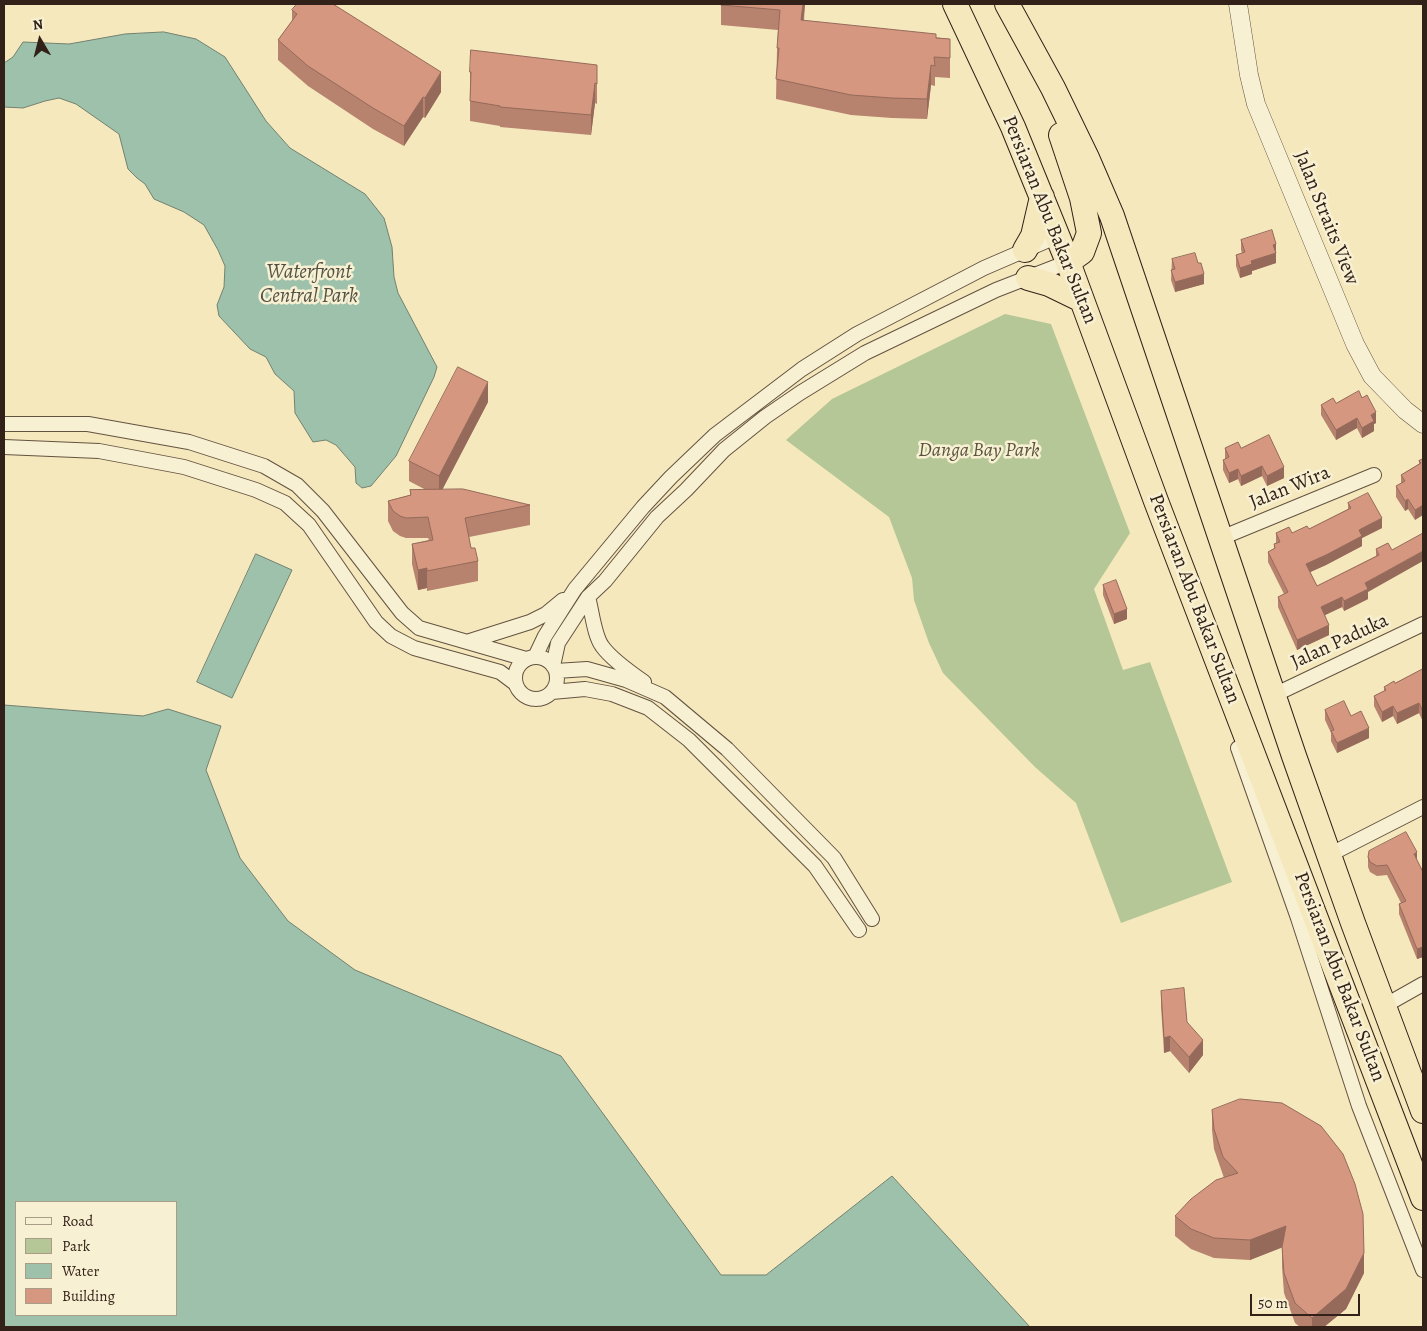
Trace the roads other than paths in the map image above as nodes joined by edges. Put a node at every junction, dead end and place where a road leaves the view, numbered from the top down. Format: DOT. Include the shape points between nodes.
graph roads {
  1 [pos="955,4"];
  2 [pos="1007,4"];
  3 [pos="1238,4"];
  4 [pos="1025,37"];
  5 [pos="1042,197"];
  6 [pos="1089,233"];
  7 [pos="1058,236"];
  8 [pos="1025,250"];
  9 [pos="1068,262"];
  10 [pos="1028,278"];
  11 [pos="1082,300"];
  12 [pos="1173,396"];
  13 [pos="4,424"];
  14 [pos="1423,424"];
  15 [pos="4,447"];
  16 [pos="1374,475"];
  17 [pos="1221,538"];
  18 [pos="575,589"];
  19 [pos="588,597"];
  20 [pos="1423,624"];
  21 [pos="1204,625"];
  22 [pos="469,642"];
  23 [pos="531,658"];
  24 [pos="555,668"];
  25 [pos="516,684"];
  26 [pos="552,692"];
  27 [pos="1274,695"];
  28 [pos="664,697"];
  29 [pos="1423,807"];
  30 [pos="1329,856"];
  31 [pos="872,919"];
  32 [pos="859,930"];
  33 [pos="1423,984"];
  34 [pos="1384,1006"];
  35 [pos="1423,1111"];
  36 [pos="1423,1198"];
  37 [pos="1423,1270"];
  1 -- 5 [label="highway, Persiaran Abu Bakar Sultan"];
  2 -- 4 [label="highway, Persiaran Abu Bakar Sultan"];
  3 -- 14 [label="street, Jalan Straits View" via="1256,104 1355,344 1372,376"];
  4 -- 6 [label="highway" via="1067,150"];
  4 -- 12 [label="highway, Persiaran Abu Bakar Sultan" via="1053,88 1112,216"];
  5 -- 7 [label="highway, Persiaran Abu Bakar Sultan"];
  5 -- 8 [label="highway" via="1033,236"];
  6 -- 7 [label="highway" via="1072,232"];
  6 -- 9 [label="highway" via="1082,252"];
  6 -- 12 [label="highway" via="1106,244 1117,262"];
  7 -- 8 [label="street"];
  7 -- 9 [label="highway, Persiaran Abu Bakar Sultan"];
  8 -- 18 [label="street" via="858,334 802,369 758,402 715,435 671,477"];
  9 -- 10 [label="street"];
  9 -- 11 [label="highway, Persiaran Abu Bakar Sultan"];
  10 -- 11 [label="highway"];
  10 -- 19 [label="street" via="865,353 765,417 724,450 657,517"];
  11 -- 21 [label="highway, Persiaran Abu Bakar Sultan"];
  12 -- 17 [label="highway, Persiaran Abu Bakar Sultan"];
  13 -- 22 [label="street" via="88,424 189,442 264,466 297,485 323,511 402,613 419,628"];
  15 -- 25 [label="street" via="98,450 184,467 256,490 285,503 309,525 376,622 391,636 414,648 500,672"];
  16 -- 17 [label="street, Jalan Wira"];
  17 -- 27 [label="highway, Persiaran Abu Bakar Sultan"];
  18 -- 22 [label="street" via="546,614"];
  18 -- 23 [label="street"];
  19 -- 24 [label="street" via="558,643"];
  19 -- 28 [label="street" via="602,646 624,668"];
  20 -- 27 [label="street, Jalan Paduka"];
  21 -- 36 [label="highway, Persiaran Abu Bakar Sultan"];
  21 -- 37 [label="street" via="1218,689 1359,1106"];
  22 -- 23 [label="street"];
  23 -- 24 [label="street" via="546,659"];
  23 -- 25 [label="street" via="517,668"];
  24 -- 26 [label="street" via="556,682"];
  24 -- 28 [label="street" via="587,669 626,680"];
  25 -- 26 [label="street" via="523,694 534,698"];
  26 -- 32 [label="street" via="585,688 648,708 689,740 815,866"];
  27 -- 30 [label="highway, Persiaran Abu Bakar Sultan"];
  28 -- 31 [label="street" via="727,749 834,858"];
  29 -- 30 [label="street"];
  30 -- 34 [label="highway, Persiaran Abu Bakar Sultan"];
  33 -- 34 [label="street"];
  34 -- 35 [label="highway, Persiaran Abu Bakar Sultan"];
}
